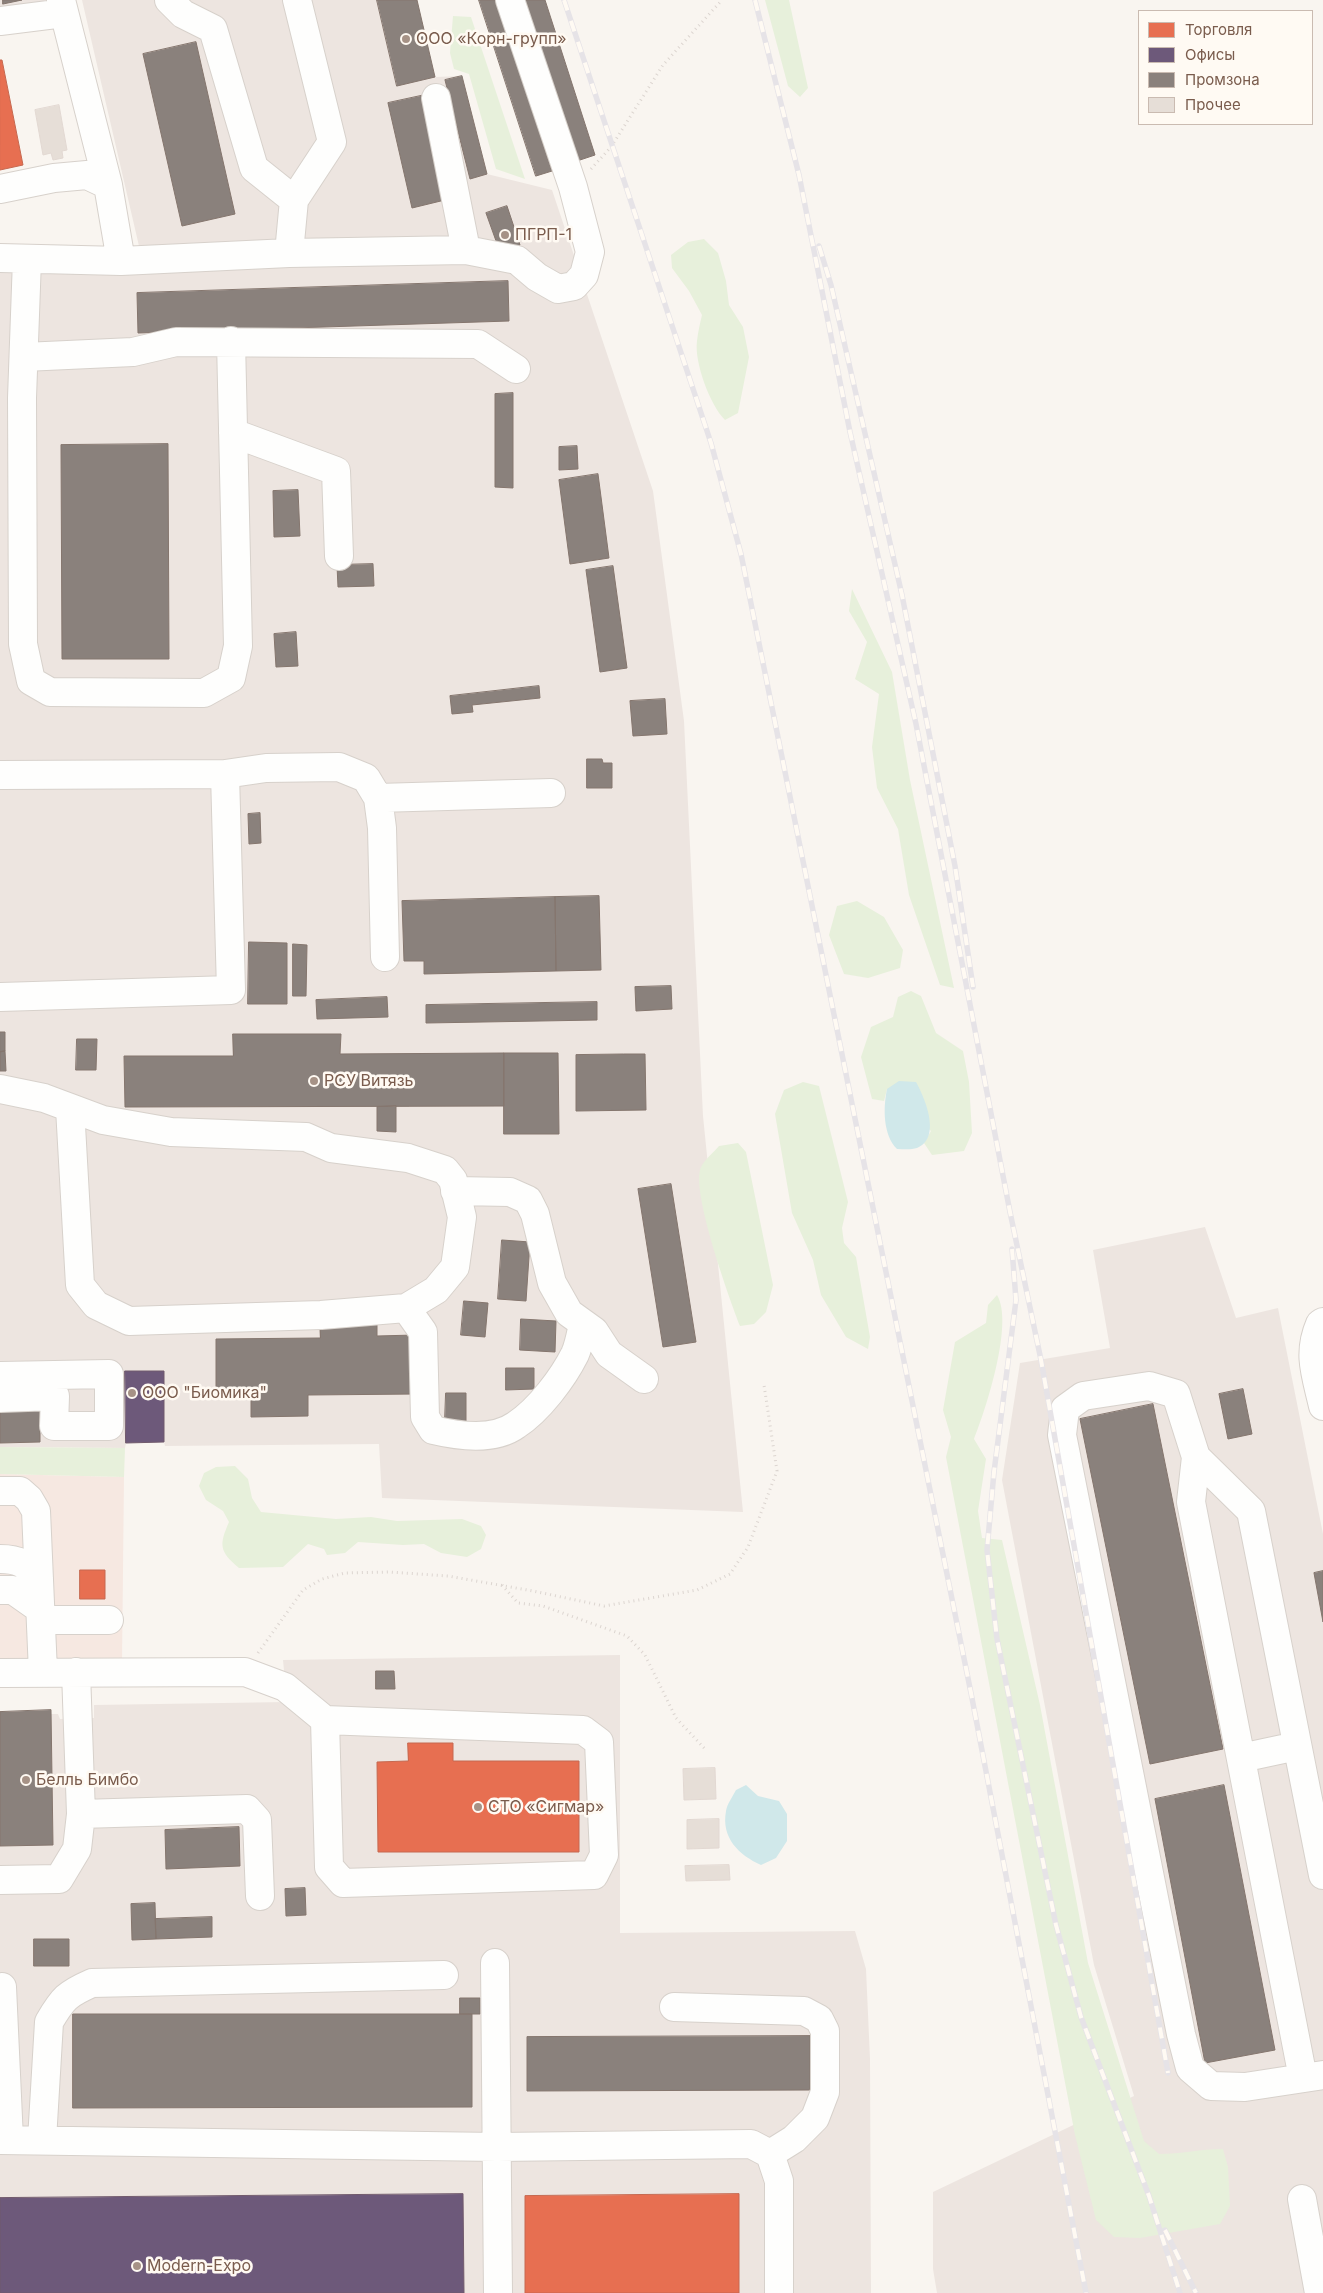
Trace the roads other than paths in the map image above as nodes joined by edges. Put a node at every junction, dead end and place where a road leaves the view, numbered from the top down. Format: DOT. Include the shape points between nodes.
graph roads {
  1 [pos="169,0"];
  2 [pos="297,0"];
  3 [pos="510,0"];
  4 [pos="62,6"];
  5 [pos="0,21"];
  6 [pos="436,98"];
  7 [pos="108,185"];
  8 [pos="0,189"];
  9 [pos="294,200"];
  10 [pos="466,250"];
  11 [pos="288,253"];
  12 [pos="0,258"];
  13 [pos="27,259"];
  14 [pos="121,261"];
  15 [pos="231,341"];
  16 [pos="24,357"];
  17 [pos="516,369"];
  18 [pos="233,433"];
  19 [pos="339,556"];
  20 [pos="225,774"];
  21 [pos="0,775"];
  22 [pos="552,793"];
  23 [pos="378,798"];
  24 [pos="385,957"];
  25 [pos="0,997"];
  26 [pos="0,1089"];
  27 [pos="70,1108"];
  28 [pos="455,1191"];
  29 [pos="406,1308"];
  30 [pos="1323,1322"];
  31 [pos="584,1324"];
  32 [pos="0,1376"];
  33 [pos="644,1379"];
  34 [pos="0,1398"];
  35 [pos="1323,1406"];
  36 [pos="1196,1457"];
  37 [pos="0,1490"];
  38 [pos="0,1560"];
  39 [pos="39,1578"];
  40 [pos="0,1590"];
  41 [pos="40,1615"];
  42 [pos="109,1620"];
  43 [pos="44,1672"];
  44 [pos="76,1672"];
  45 [pos="0,1673"];
  46 [pos="325,1720"];
  47 [pos="1297,1746"];
  48 [pos="1241,1758"];
  49 [pos="81,1814"];
  50 [pos="1323,1875"];
  51 [pos="0,1880"];
  52 [pos="260,1896"];
  53 [pos="495,1963"];
  54 [pos="444,1975"];
  55 [pos="2,1987"];
  56 [pos="674,2007"];
  57 [pos="1313,2077"];
  58 [pos="4,2140"];
  59 [pos="42,2140"];
  60 [pos="497,2147"];
  61 [pos="770,2154"];
  62 [pos="1302,2199"];
  63 [pos="498,2293"];
  64 [pos="779,2293"];
  65 [pos="1320,2293"];
  1 -- 9 [label="lane" via="183,14 213,29 254,168"];
  2 -- 9 [label="lane" via="332,142"];
  3 -- 10 [label="lane" via="573,187 590,252 584,275 574,286 558,289 517,260"];
  4 -- 5 [label="lane"];
  4 -- 7 [label="lane"];
  6 -- 10 [label="lane"];
  7 -- 8 [label="lane" via="87,175"];
  7 -- 14 [label="lane"];
  9 -- 11 [label="lane"];
  10 -- 11 [label="lane"];
  11 -- 14 [label="lane"];
  12 -- 13 [label="lane"];
  13 -- 14 [label="lane"];
  13 -- 16 [label="lane"];
  15 -- 16 [label="lane" via="176,342 133,352"];
  15 -- 17 [label="lane" via="478,344"];
  15 -- 18 [label="lane"];
  16 -- 18 [label="lane" via="22,644 31,681 50,692 204,693 230,678 238,646"];
  18 -- 19 [label="lane" via="336,471"];
  20 -- 21 [label="lane"];
  20 -- 23 [label="lane" via="266,768 338,767 366,778"];
  20 -- 25 [label="lane" via="231,990"];
  22 -- 23 [label="lane"];
  23 -- 24 [label="lane" via="382,828"];
  26 -- 27 [label="lane" via="44,1098"];
  27 -- 28 [label="lane" via="103,1120 171,1132 306,1137 331,1148 408,1158 445,1170 453,1180"];
  27 -- 29 [label="lane" via="80,1285 96,1305 129,1321"];
  28 -- 29 [label="lane" via="462,1217 455,1267 436,1290"];
  28 -- 31 [label="lane" via="510,1192 528,1200 535,1214 552,1283 570,1313"];
  29 -- 31 [label="lane" via="423,1332 425,1417 433,1430 453,1435 490,1435 516,1426 548,1396 576,1353"];
  30 -- 35 [label="lane" via="1313,1341 1312,1361"];
  31 -- 33 [label="lane" via="594,1331 609,1354"];
  32 -- 34 [label="lane" via="109,1374 109,1426 54,1426 54,1396"];
  36 -- 47 [label="lane" via="1250,1511"];
  36 -- 48 [label="lane" via="1191,1502"];
  36 -- 57 [label="lane" via="1176,1394 1149,1386 1083,1396 1065,1408 1062,1435 1190,2068 1211,2086 1245,2087"];
  37 -- 39 [label="lane" via="20,1491 36,1511"];
  38 -- 39 [label="lane" via="25,1563"];
  39 -- 41 [label="lane"];
  40 -- 41 [label="lane" via="13,1590"];
  41 -- 42 [label="lane"];
  41 -- 43 [label="lane"];
  43 -- 44 [label="lane"];
  43 -- 45 [label="lane"];
  44 -- 46 [label="lane" via="245,1672 285,1687"];
  44 -- 49 [label="lane"];
  46 -- 46 [label="lane" via="329,1867 343,1883 594,1875 604,1855 599,1742 583,1730"];
  47 -- 48 [label="lane"];
  47 -- 50 [label="lane"];
  48 -- 57 [label="lane"];
  49 -- 51 [label="lane" via="77,1849 59,1879"];
  49 -- 52 [label="lane" via="247,1808 257,1820"];
  53 -- 60 [label="lane"];
  54 -- 59 [label="lane" via="92,1983 70,1993 49,2022"];
  55 -- 58 [label="lane"];
  56 -- 61 [label="lane" via="804,2011 819,2018 825,2031 825,2092 815,2118 794,2139"];
  58 -- 59 [label="lane"];
  59 -- 60 [label="lane"];
  60 -- 61 [label="lane" via="751,2144"];
  60 -- 63 [label="lane"];
  61 -- 64 [label="lane" via="778,2181"];
  62 -- 65 [label="lane"];
}
